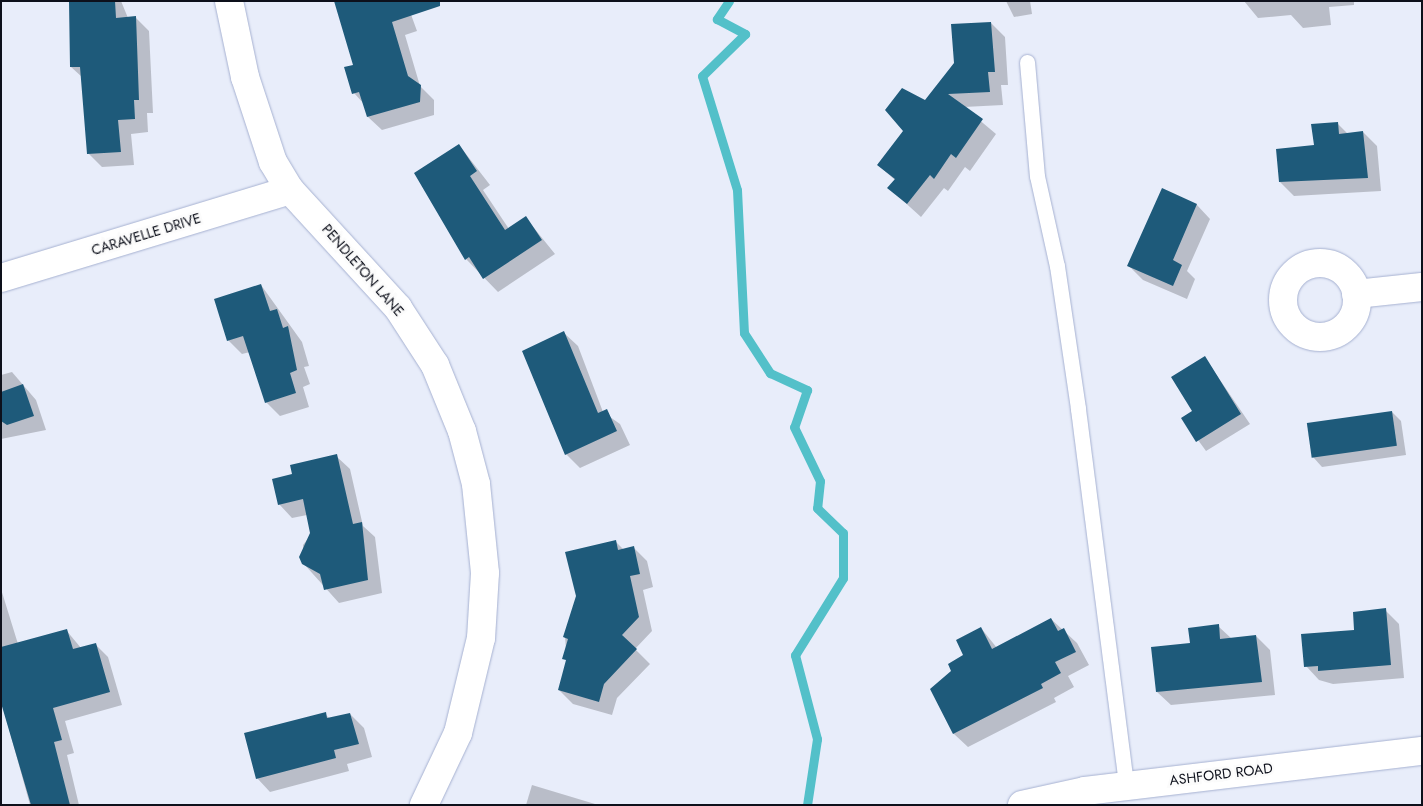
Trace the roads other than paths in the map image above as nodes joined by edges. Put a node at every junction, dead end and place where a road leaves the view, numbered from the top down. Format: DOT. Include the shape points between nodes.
graph roads {
  1 [pos="229,1"];
  2 [pos="1027,62"];
  3 [pos="290,190"];
  4 [pos="1,278"];
  5 [pos="1422,287"];
  6 [pos="1356,294"];
  7 [pos="1422,751"];
  8 [pos="1126,786"];
  9 [pos="424,805"];
  10 [pos="1022,805"];
  1 -- 3 [label="street, PENDLETON LANE" via="234,36 262,130"];
  2 -- 8 [label="lane" via="1037,176 1057,266 1078,409"];
  3 -- 4 [label="street, CARAVELLE DRIVE"];
  3 -- 9 [label="street, PENDLETON LANE" via="398,308 435,365 462,431 476,484 485,573 482,638 458,733"];
  5 -- 6 [label="street"];
  7 -- 8 [label="street, ASHFORD ROAD"];
  8 -- 10 [label="street, ASHFORD ROAD"];
}
